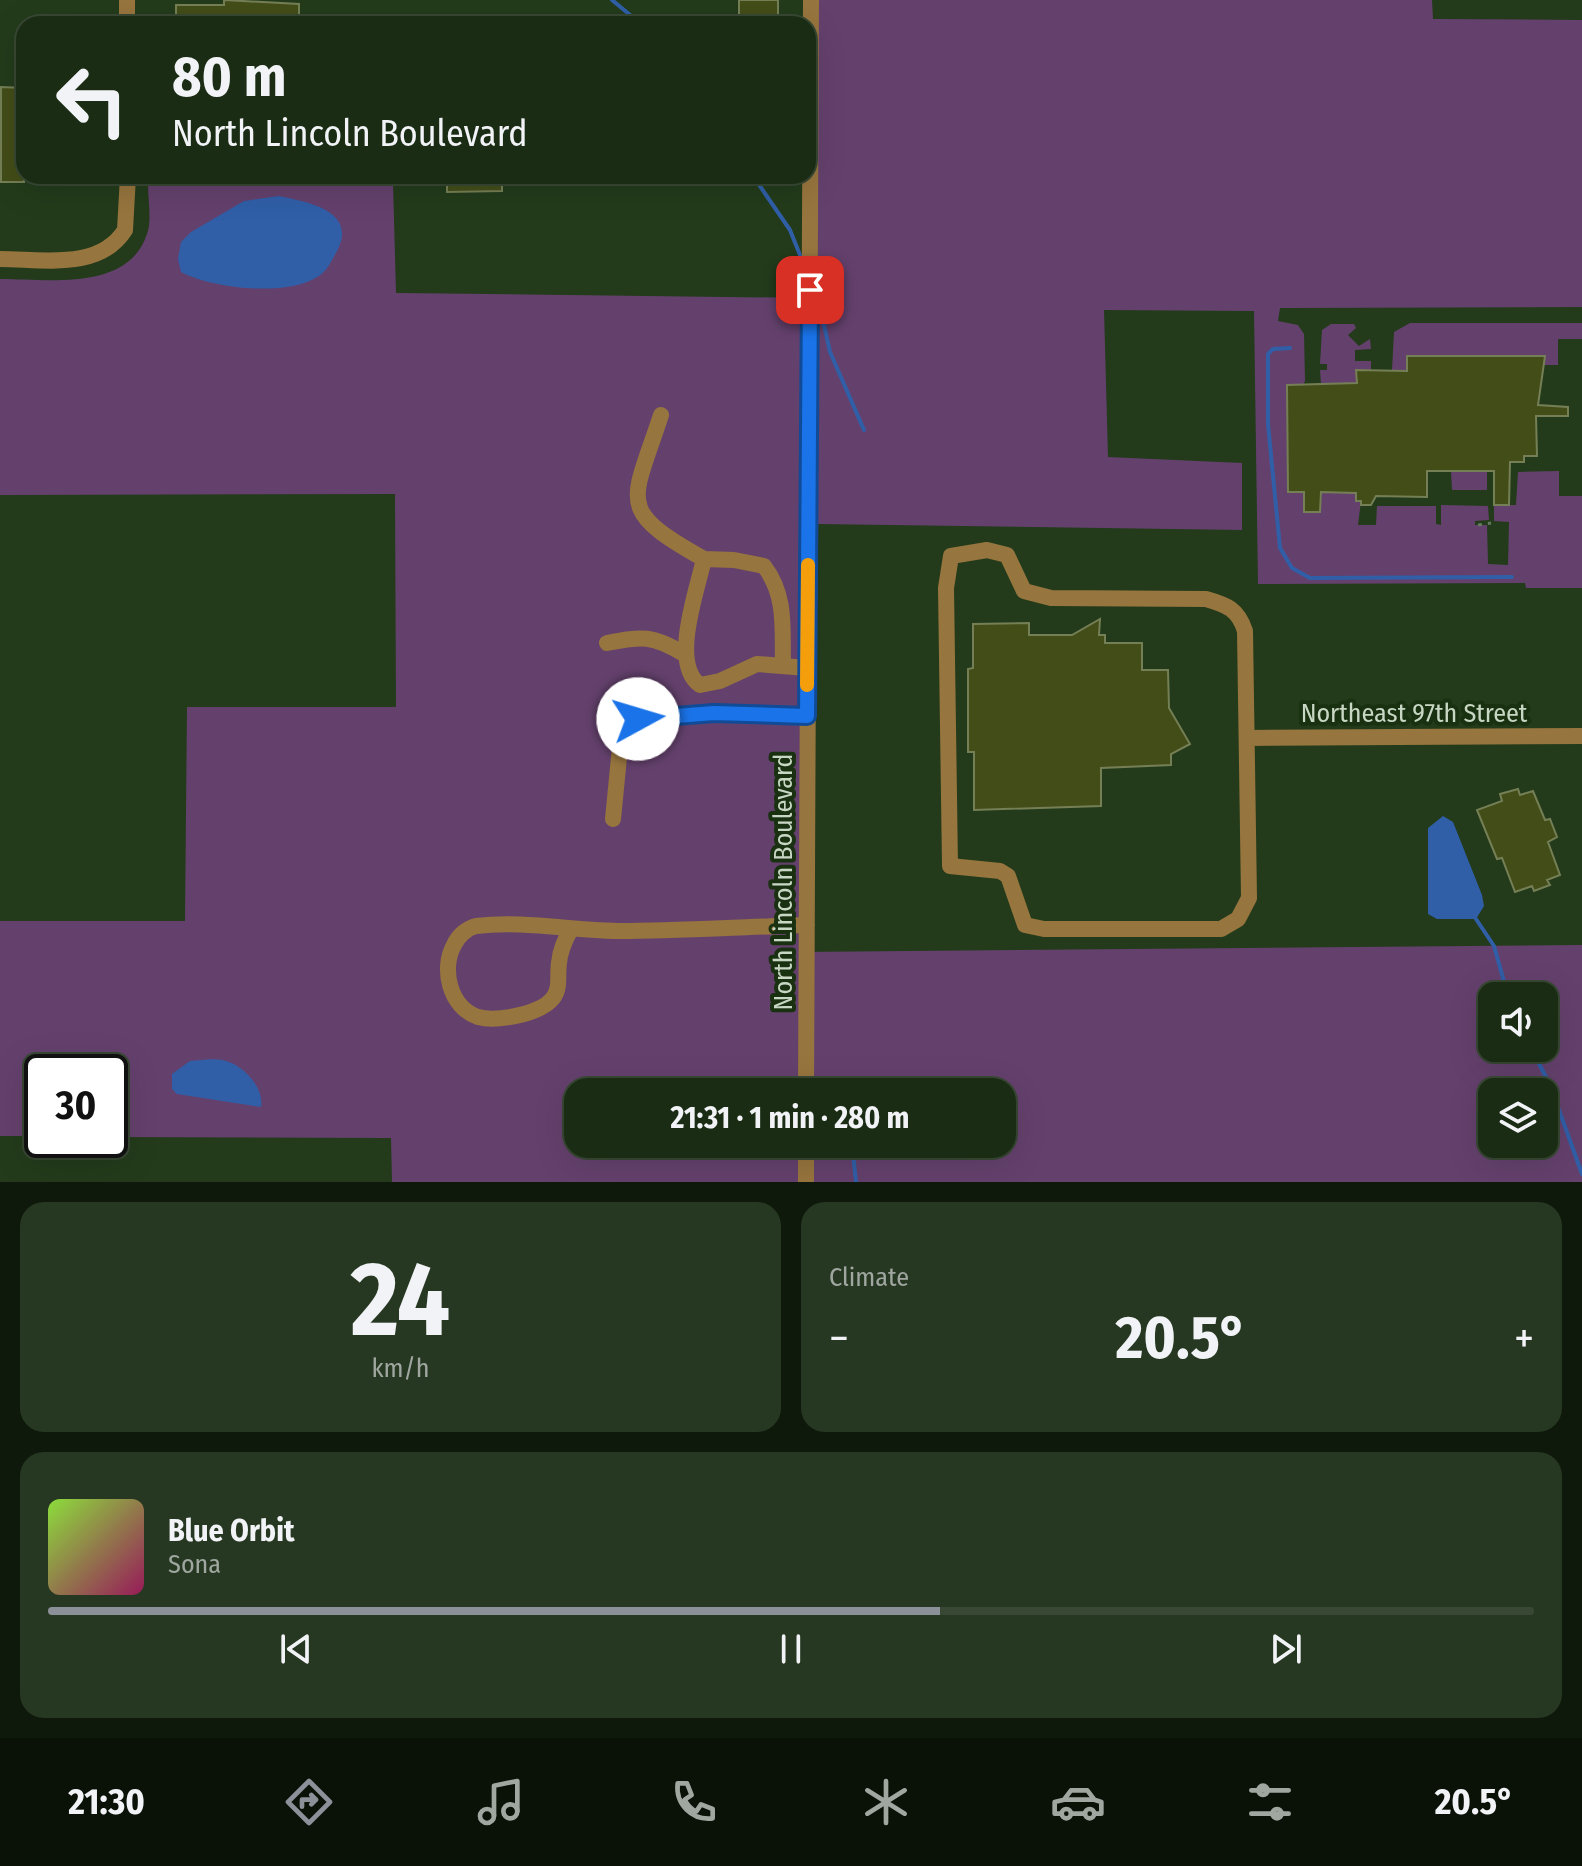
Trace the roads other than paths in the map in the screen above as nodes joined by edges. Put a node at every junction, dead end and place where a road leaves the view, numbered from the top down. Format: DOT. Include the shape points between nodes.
graph roads {
  1 [pos="128,184"];
  2 [pos="810,184"];
  3 [pos="0,259"];
  4 [pos="661,415"];
  5 [pos="704,559"];
  6 [pos="607,643"];
  7 [pos="684,654"];
  8 [pos="783,665"];
  9 [pos="807,668"];
  10 [pos="807,716"];
  11 [pos="1582,736"];
  12 [pos="1247,738"];
  13 [pos="613,819"];
  14 [pos="807,925"];
  15 [pos="571,929"];
  16 [pos="806,1078"];
  17 [pos="806,1158"];
  18 [pos="806,1182"];
  1 -- 3 [label="street" via="125,230 103,253 79,259"];
  2 -- 9 [label="street, North Lincoln Boulevard"];
  4 -- 5 [label="street" via="641,475 638,510 648,525"];
  5 -- 7 [label="street"];
  5 -- 8 [label="street" via="764,566 778,584"];
  6 -- 7 [label="street" via="660,639"];
  7 -- 8 [label="street" via="687,671 700,685 757,664"];
  8 -- 9 [label="street"];
  9 -- 10 [label="street, North Lincoln Boulevard"];
  10 -- 13 [label="street" via="714,713 638,719 621,737"];
  10 -- 14 [label="street, North Lincoln Boulevard"];
  11 -- 12 [label="street, Northeast 97th Street"];
  12 -- 12 [label="street" via="1249,898 1238,919 1221,929 1025,925 1008,876 950,866 946,588 951,556 987,550 1007,555 1024,591 1051,598 1206,599 1228,606 1240,616 1245,631"];
  14 -- 15 [label="street"];
  14 -- 16 [label="street, North Lincoln Boulevard"];
  15 -- 15 [label="street" via="472,927 458,937 448,956 451,990 479,1017 534,1010 552,1000 558,987 562,946"];
  17 -- 18 [label="street"];
}
